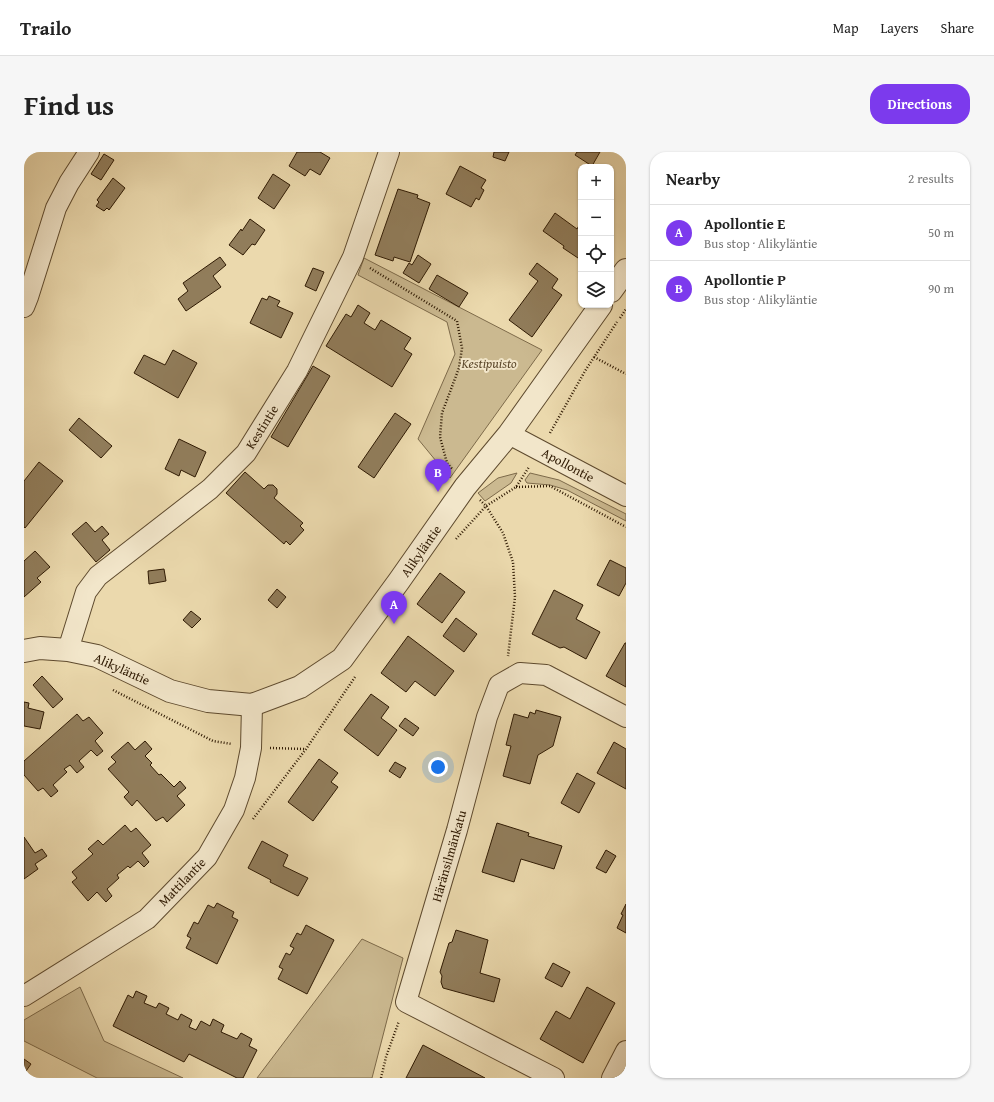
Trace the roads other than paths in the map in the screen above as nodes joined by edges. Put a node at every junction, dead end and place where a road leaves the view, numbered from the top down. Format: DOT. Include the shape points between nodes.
graph roads {
  1 [pos="89,152"];
  2 [pos="389,152"];
  3 [pos="626,270"];
  4 [pos="614,287"];
  5 [pos="24,306"];
  6 [pos="599,308"];
  7 [pos="510,434"];
  8 [pos="626,496"];
  9 [pos="68,650"];
  10 [pos="24,651"];
  11 [pos="252,705"];
  12 [pos="626,717"];
  13 [pos="24,996"];
  14 [pos="626,1051"];
  15 [pos="554,1078"];
  16 [pos="612,1078"];
  1 -- 5 [label="street" via="56,208"];
  2 -- 9 [label="street, Kestintie" via="353,257 297,371 246,453 210,489 98,576 86,592"];
  3 -- 4 [label="street"];
  6 -- 7 [label="street, Alikyläntie"];
  7 -- 8 [label="street, Apollontie"];
  7 -- 11 [label="street, Alikyläntie" via="466,487 342,659 300,688"];
  9 -- 10 [label="street, Alikyläntie" via="40,648"];
  9 -- 11 [label="street, Alikyläntie" via="97,656 170,691 208,701"];
  11 -- 13 [label="street, Mattilantie" via="250,748 245,778 234,810 207,857 147,919"];
  12 -- 15 [label="street, Häränsilmänkatu" via="546,675 520,673 499,685 406,1002"];
  14 -- 16 [label="street"];
}
